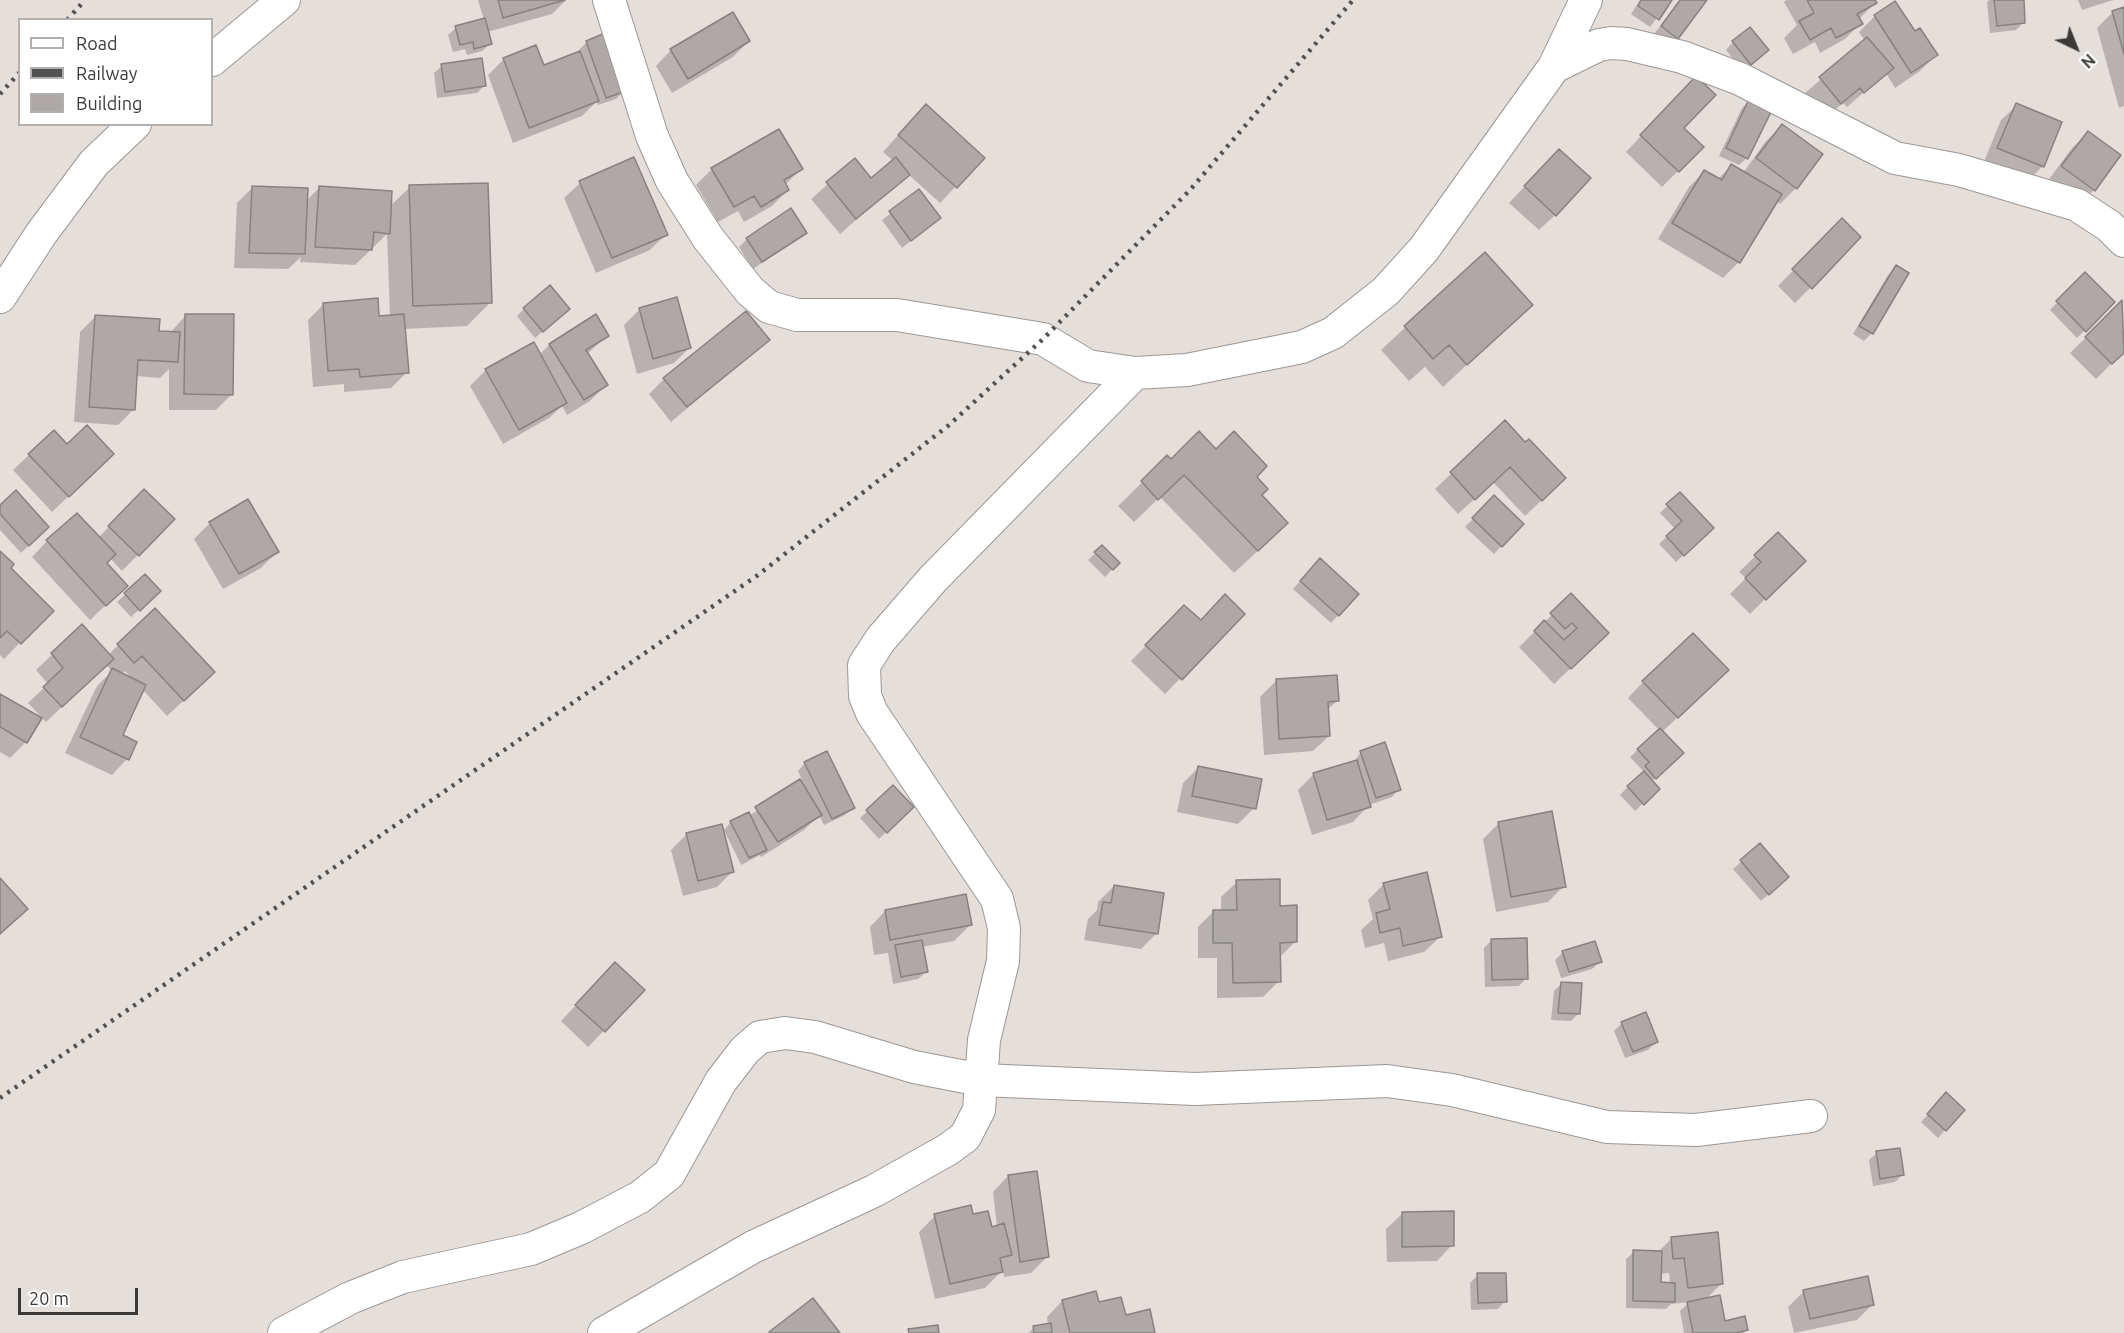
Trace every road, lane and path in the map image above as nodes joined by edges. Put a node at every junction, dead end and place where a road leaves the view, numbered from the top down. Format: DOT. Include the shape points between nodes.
graph roads {
  1 [pos="284,0"];
  2 [pos="609,0"];
  3 [pos="1586,0"];
  4 [pos="213,59"];
  5 [pos="1554,67"];
  6 [pos="133,126"];
  7 [pos="2124,241"];
  8 [pos="0,297"];
  9 [pos="1136,373"];
  10 [pos="981,1080"];
  11 [pos="1811,1116"];
  12 [pos="284,1333"];
  13 [pos="604,1333"];
  1 -- 4 [label="street"];
  2 -- 9 [label="street" via="652,136 672,181 708,238 750,291 769,307 797,315 897,315 1043,339 1088,366"];
  3 -- 5 [label="street"];
  5 -- 7 [label="street" via="1611,43 1682,57 1740,79 1895,158 1959,170 2077,205"];
  5 -- 9 [label="street" via="1424,249 1386,291 1333,333 1302,346 1187,370"];
  6 -- 8 [label="street" via="94,163"];
  9 -- 10 [label="street" via="933,579 881,639 864,665 865,696 872,713 997,899 1004,928 1004,961 984,1040"];
  10 -- 11 [label="street" via="1195,1089 1387,1081 1452,1090 1607,1127 1696,1130"];
  10 -- 12 [label="street" via="914,1067 815,1037 785,1033 760,1036 721,1081 669,1174 640,1197 531,1249 403,1277 350,1298"];
  10 -- 13 [label="street" via="979,1110 965,1137 947,1150 874,1191 753,1247"];
}
